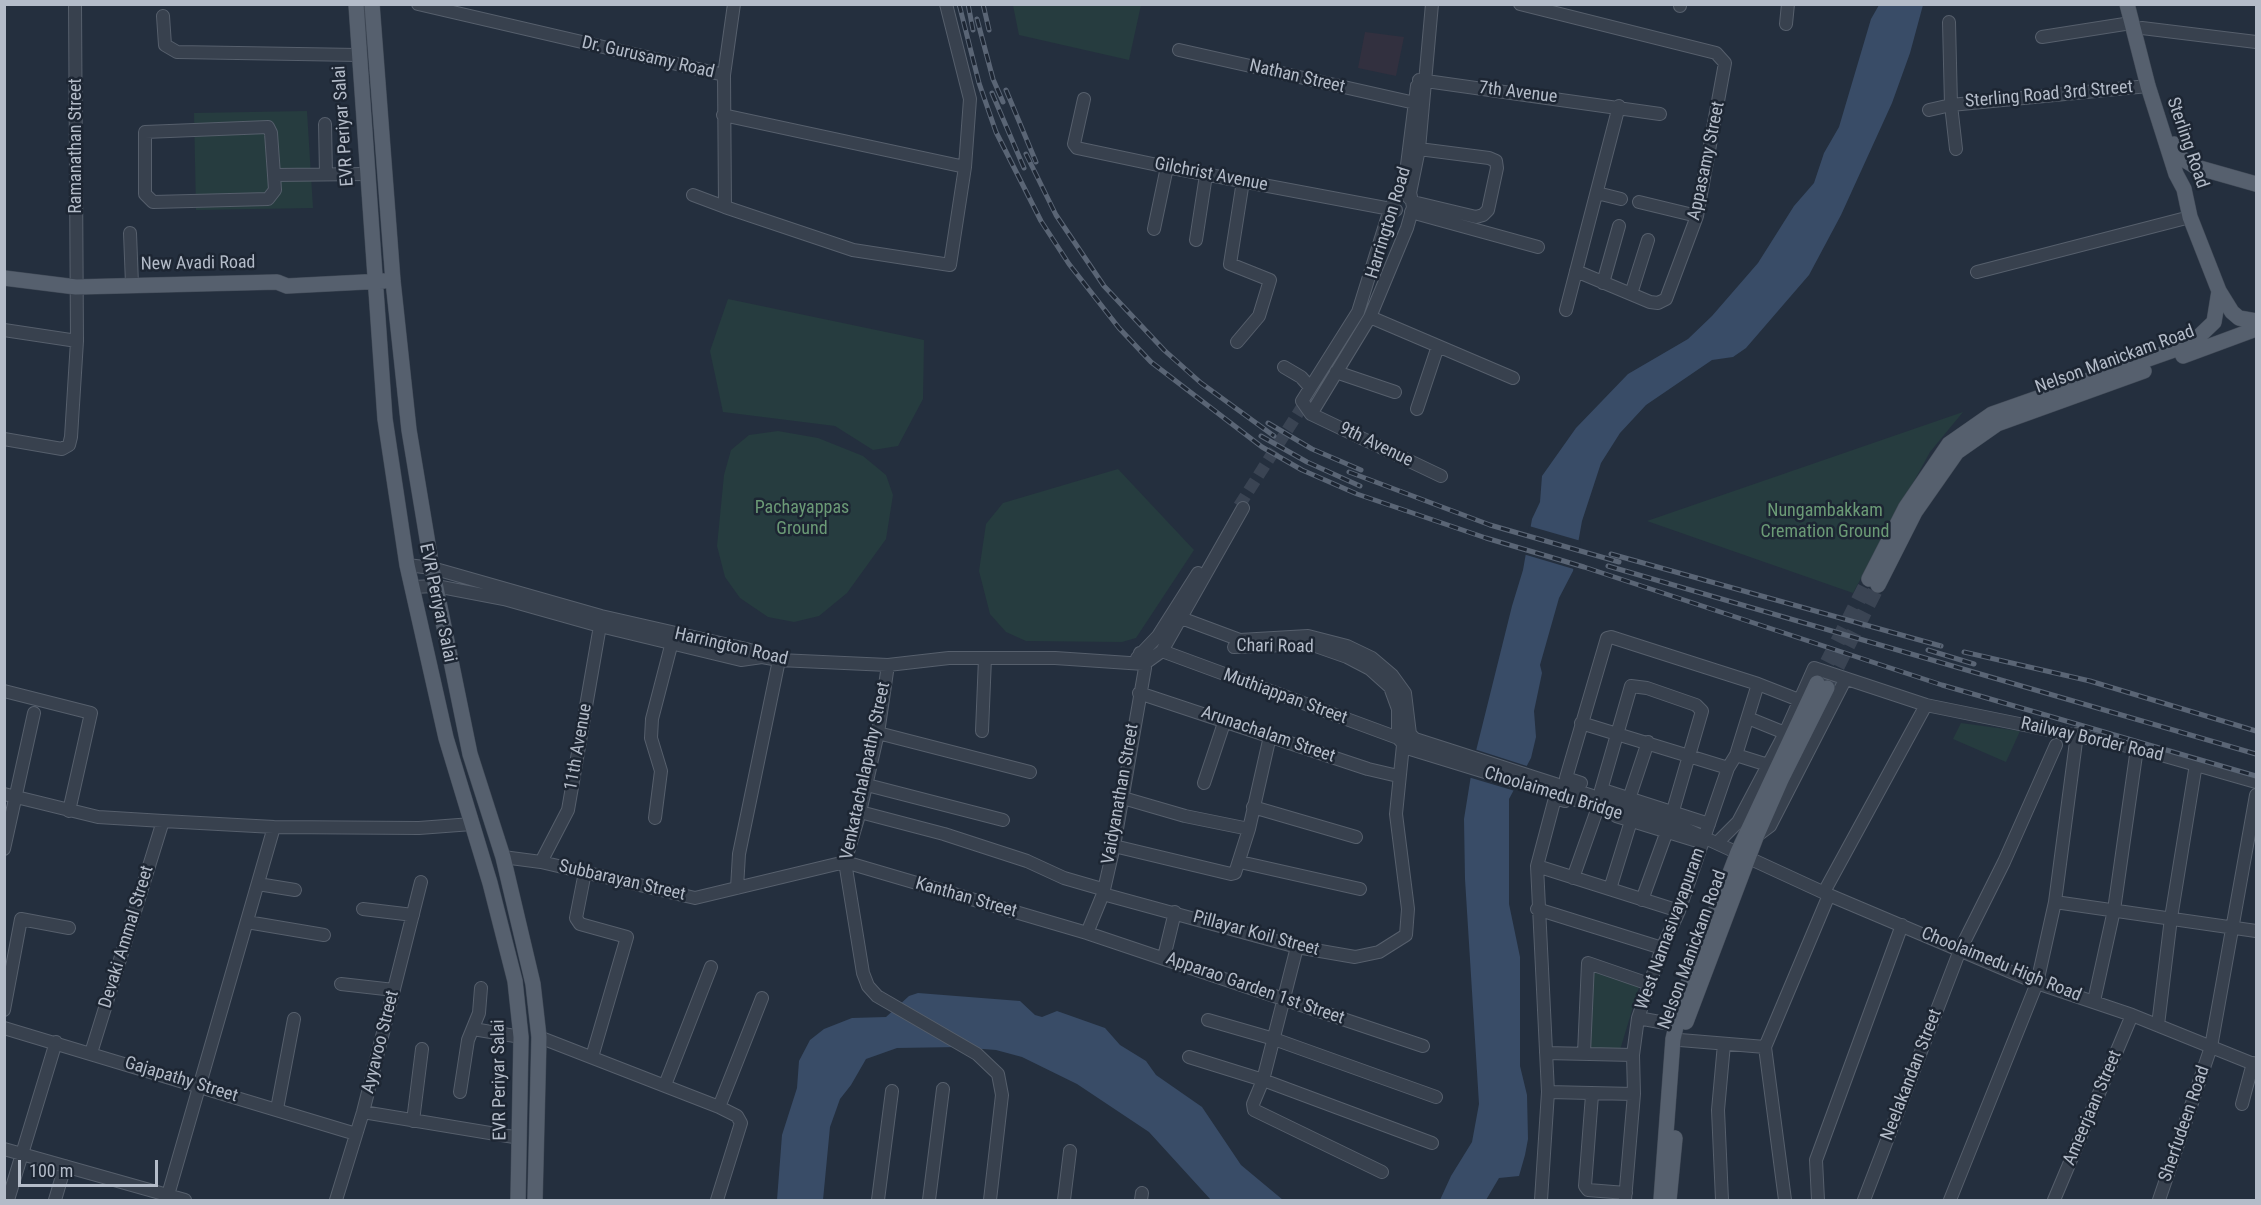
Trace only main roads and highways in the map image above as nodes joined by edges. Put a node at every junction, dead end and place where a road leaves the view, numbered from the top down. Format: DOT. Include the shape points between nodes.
graph roads {
  1 [pos="356,4"];
  2 [pos="372,4"];
  3 [pos="2127,4"];
  4 [pos="2137,4"];
  5 [pos="2137,26"];
  6 [pos="2219,173"];
  7 [pos="2256,184"];
  8 [pos="2184,189"];
  9 [pos="392,276"];
  10 [pos="374,277"];
  11 [pos="4,278"];
  12 [pos="2219,291"];
  13 [pos="2256,321"];
  14 [pos="2256,329"];
  15 [pos="1986,425"];
  16 [pos="1874,582"];
  17 [pos="1743,854"];
  18 [pos="518,1200"];
  19 [pos="535,1200"];
  20 [pos="1661,1200"];
  21 [pos="1669,1200"];
  1 -- 10 [label="main road, EVR Periyar Salai"];
  2 -- 9 [label="main road, EVR Periyar Salai"];
  3 -- 5 [label="main road, Sterling Road"];
  4 -- 5 [label="main road, Sterling Road"];
  5 -- 6 [label="main road, Sterling Road" via="2178,156 2196,167"];
  5 -- 8 [label="main road, Sterling Road" via="2148,86"];
  6 -- 7 [label="main road"];
  6 -- 8 [label="main road" via="2197,174"];
  8 -- 12 [label="main road, Sterling Road" via="2190,217"];
  9 -- 10 [label="main road"];
  9 -- 19 [label="main road, EVR Periyar Salai" via="409,430 432,568 470,754 503,857 533,984 539,1037"];
  10 -- 11 [label="main road, New Avadi Road" via="287,276 277,282 76,287"];
  10 -- 18 [label="main road, EVR Periyar Salai" via="384,419 407,565 446,738 515,981 521,1037"];
  12 -- 13 [label="main road, Sterling Road" via="2232,312"];
  12 -- 15 [label="main road, Nelson Manickam Road" via="2214,322 2191,344 1992,414"];
  14 -- 15 [label="main road, Nelson Manickam Road"];
  15 -- 16 [label="main road" via="1957,452"];
  17 -- 17 [label="main road" via="1822,685 1756,837"];
  17 -- 20 [label="main road, Nelson Manickam Road" via="1683,993 1676,1025"];
  17 -- 21 [label="main road, Nelson Manickam Road" via="1680,1040"];
}
